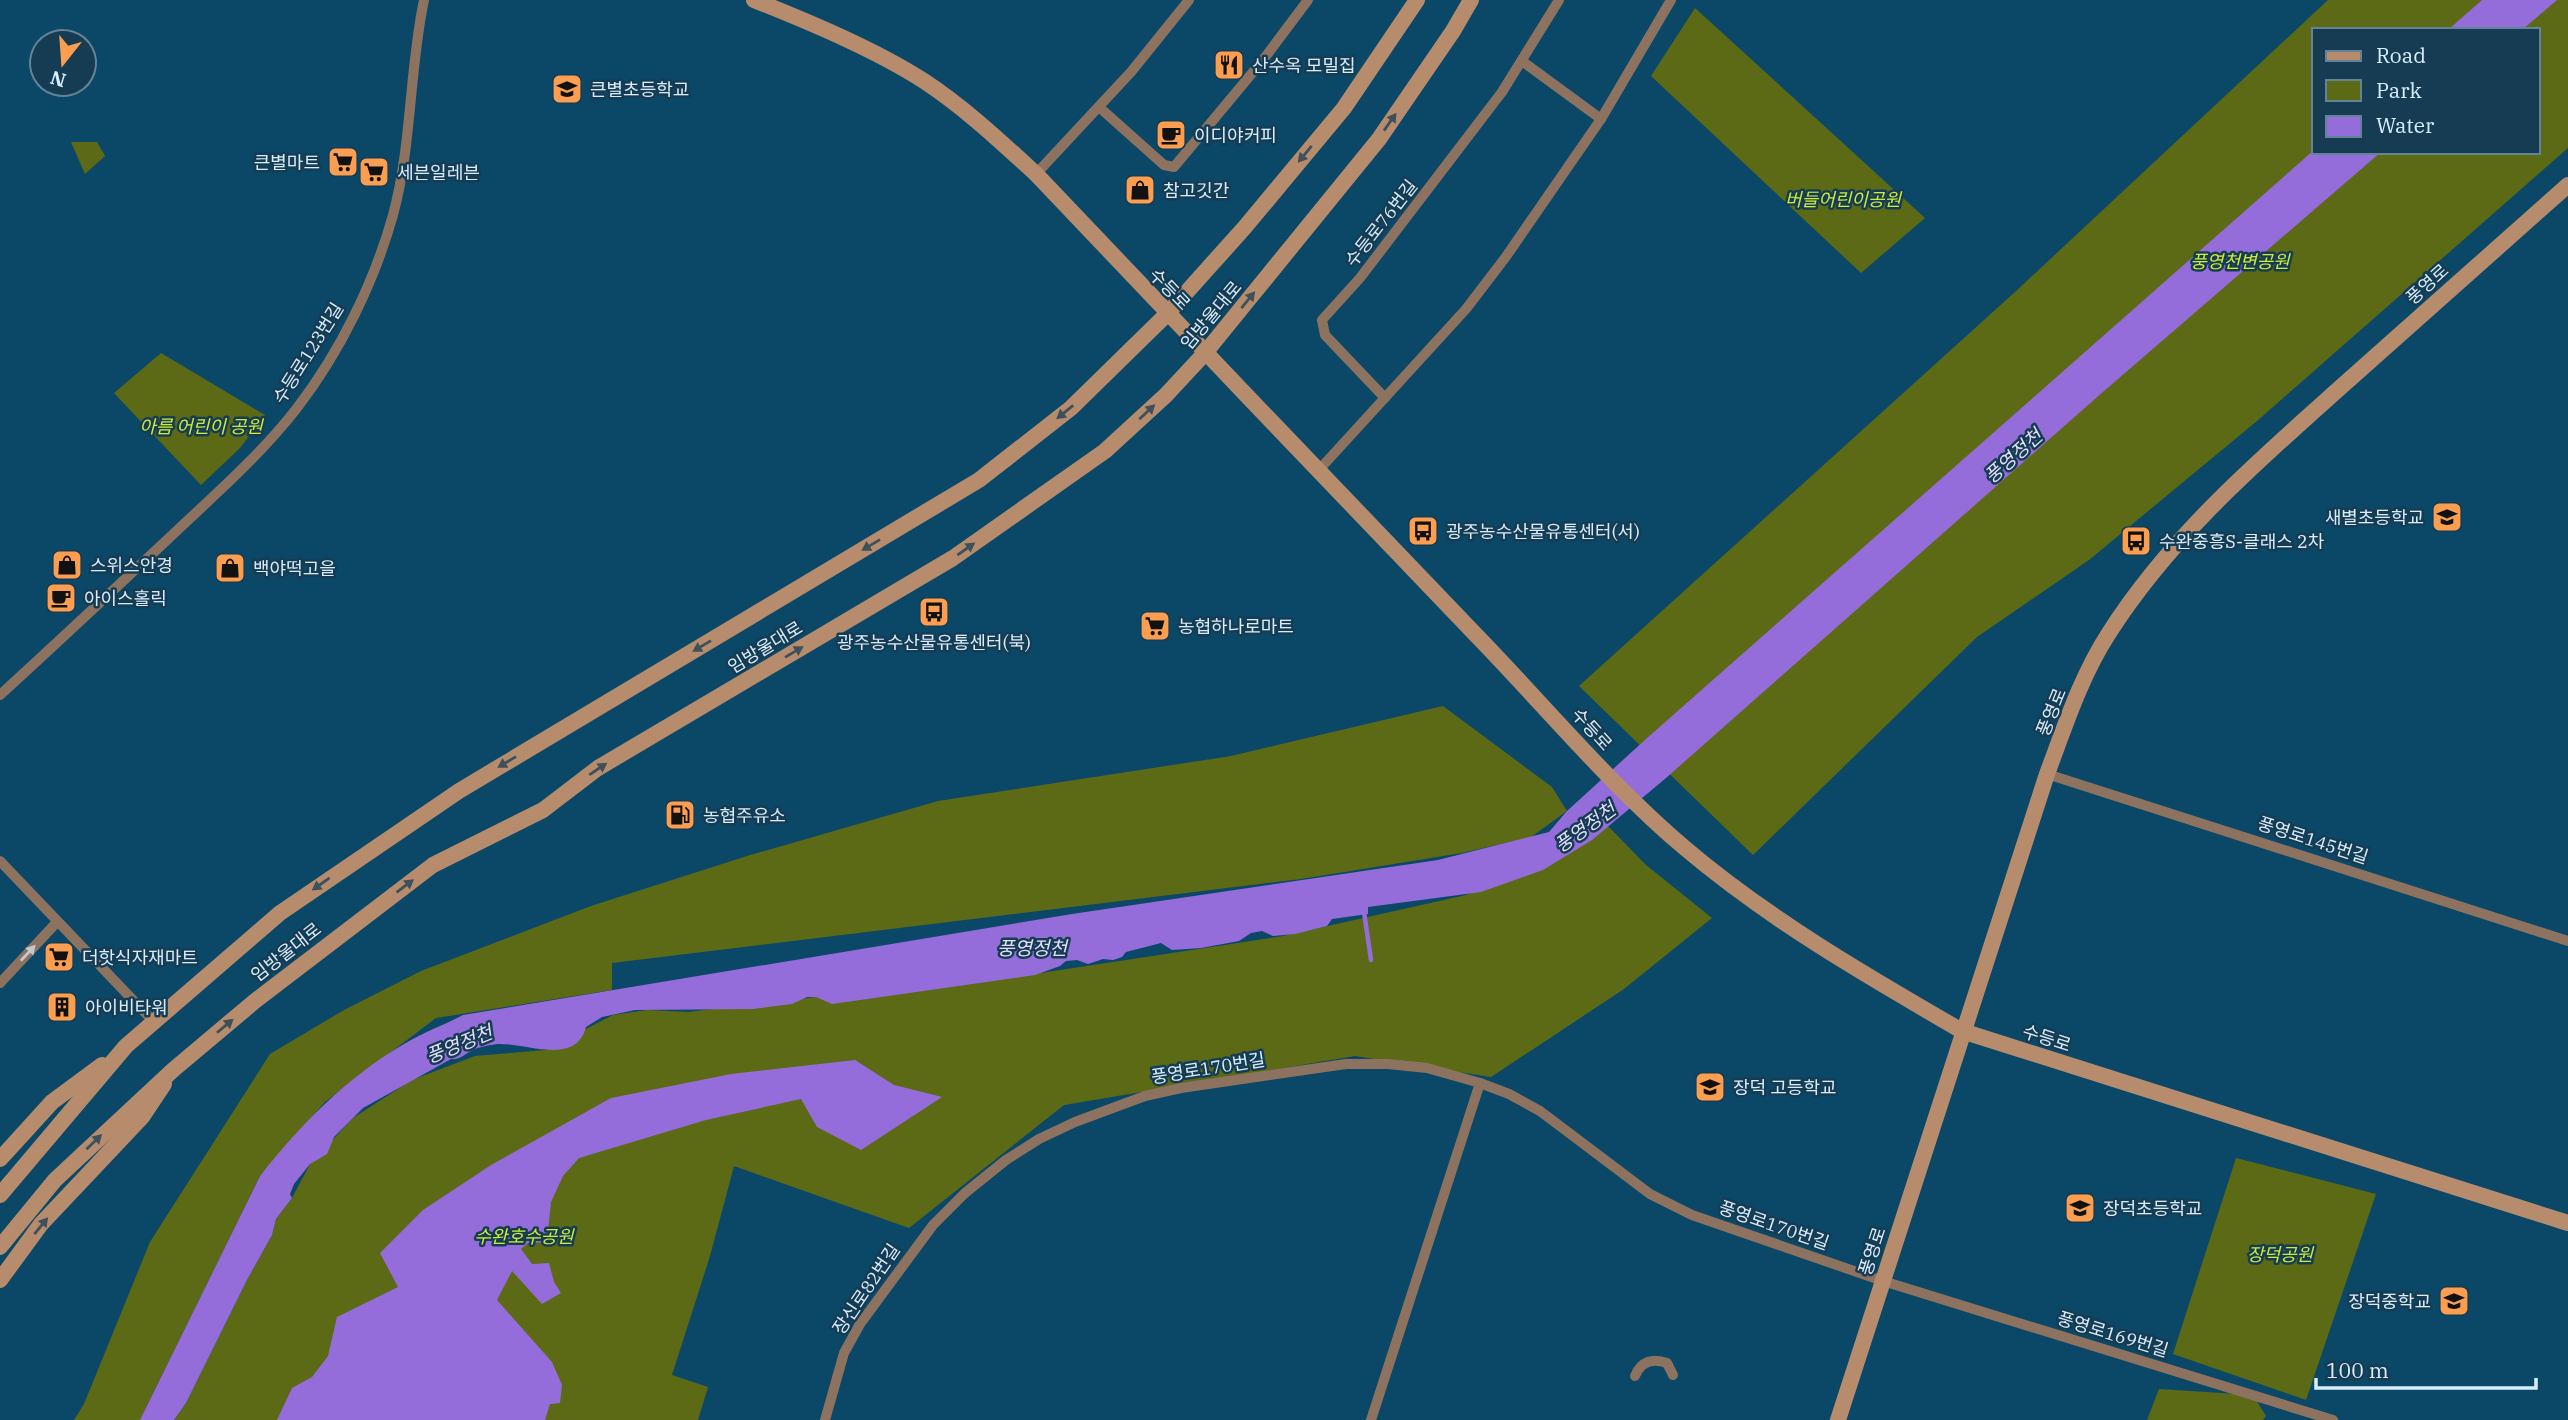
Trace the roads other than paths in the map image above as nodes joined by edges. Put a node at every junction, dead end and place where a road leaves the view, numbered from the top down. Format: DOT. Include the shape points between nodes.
graph roads {
  1 [pos="424,0"];
  2 [pos="754,0"];
  3 [pos="1189,0"];
  4 [pos="1308,0"];
  5 [pos="1417,0"];
  6 [pos="1471,0"];
  7 [pos="1559,0"];
  8 [pos="1671,0"];
  9 [pos="1522,61"];
  10 [pos="1099,107"];
  11 [pos="1601,119"];
  12 [pos="1036,174"];
  13 [pos="2568,185"];
  14 [pos="1167,314"];
  15 [pos="1205,353"];
  16 [pos="1385,398"];
  17 [pos="1318,471"];
  18 [pos="0,695"];
  19 [pos="2047,774"];
  20 [pos="0,861"];
  21 [pos="57,922"];
  22 [pos="2568,941"];
  23 [pos="0,983"];
  24 [pos="153,1021"];
  25 [pos="1962,1031"];
  26 [pos="126,1046"];
  27 [pos="173,1069"];
  28 [pos="1480,1083"];
  29 [pos="0,1159"];
  30 [pos="965,1193"];
  31 [pos="0,1195"];
  32 [pos="2568,1223"];
  33 [pos="0,1247"];
  34 [pos="0,1280"];
  35 [pos="1883,1281"];
  36 [pos="1673,1375"];
  37 [pos="1635,1376"];
  38 [pos="825,1420"];
  39 [pos="1371,1420"];
  40 [pos="1838,1420"];
  41 [pos="2333,1420"];
  1 -- 18 [label="street, 수등로123번길" via="393,215 363,298 323,369 296,409 241,469"];
  2 -- 12 [label="main road, 수등로" via="821,28 922,80"];
  3 -- 10 [label="street"];
  4 -- 10 [label="street" via="1174,167 1164,165"];
  5 -- 14 [label="main road, 임방울대로, one-way" via="1344,108"];
  15 -- 6 [label="main road, 임방울대로, one-way" via="1379,139"];
  7 -- 9 [label="street, 수등로76번길"];
  8 -- 11 [label="street"];
  9 -- 11 [label="street"];
  9 -- 16 [label="street, 수등로76번길" via="1360,278 1322,320 1325,335"];
  10 -- 12 [label="street"];
  11 -- 16 [label="street" via="1466,309"];
  12 -- 14 [label="main road, 수등로"];
  13 -- 19 [label="main road, 풍영로" via="2249,469 2169,551 2092,662"];
  14 -- 15 [label="main road, 수등로"];
  14 -- 24 [label="main road, 임방울대로, one-way" via="1071,408 979,480 414,820 280,913"];
  15 -- 17 [label="main road, 수등로"];
  27 -- 15 [label="main road, 임방울대로, one-way" via="433,865 543,810 598,768 953,558 1105,452"];
  16 -- 17 [label="street"];
  17 -- 25 [label="main road, 수등로" via="1620,790 1684,848 1799,932"];
  19 -- 22 [label="street, 풍영로145번길"];
  19 -- 25 [label="main road, 풍영로"];
  20 -- 21 [label="street"];
  23 -- 21 [label="street, one-way"];
  21 -- 24 [label="street"];
  24 -- 26 [label="main road, 임방울대로"];
  25 -- 32 [label="main road, 수등로"];
  25 -- 35 [label="main road, 풍영로"];
  26 -- 29 [label="main road" via="52,1101"];
  26 -- 31 [label="main road, 임방울대로"];
  33 -- 27 [label="main road, 임방울대로, one-way" via="55,1180"];
  34 -- 27 [label="main road, one-way" via="41,1224 142,1117"];
  28 -- 30 [label="street, 풍영로170번길" via="1427,1068 1346,1064 1181,1088 1132,1100 1039,1139"];
  28 -- 35 [label="street, 풍영로170번길" via="1540,1111 1650,1194 1692,1215"];
  28 -- 39 [label="street"];
  30 -- 38 [label="street, 장신로82번길" via="933,1225 860,1324 844,1353"];
  35 -- 40 [label="main road, 풍영로"];
  35 -- 41 [label="street, 풍영로169번길"];
  36 -- 37 [label="street" via="1667,1363 1659,1360 1649,1361"];
}
